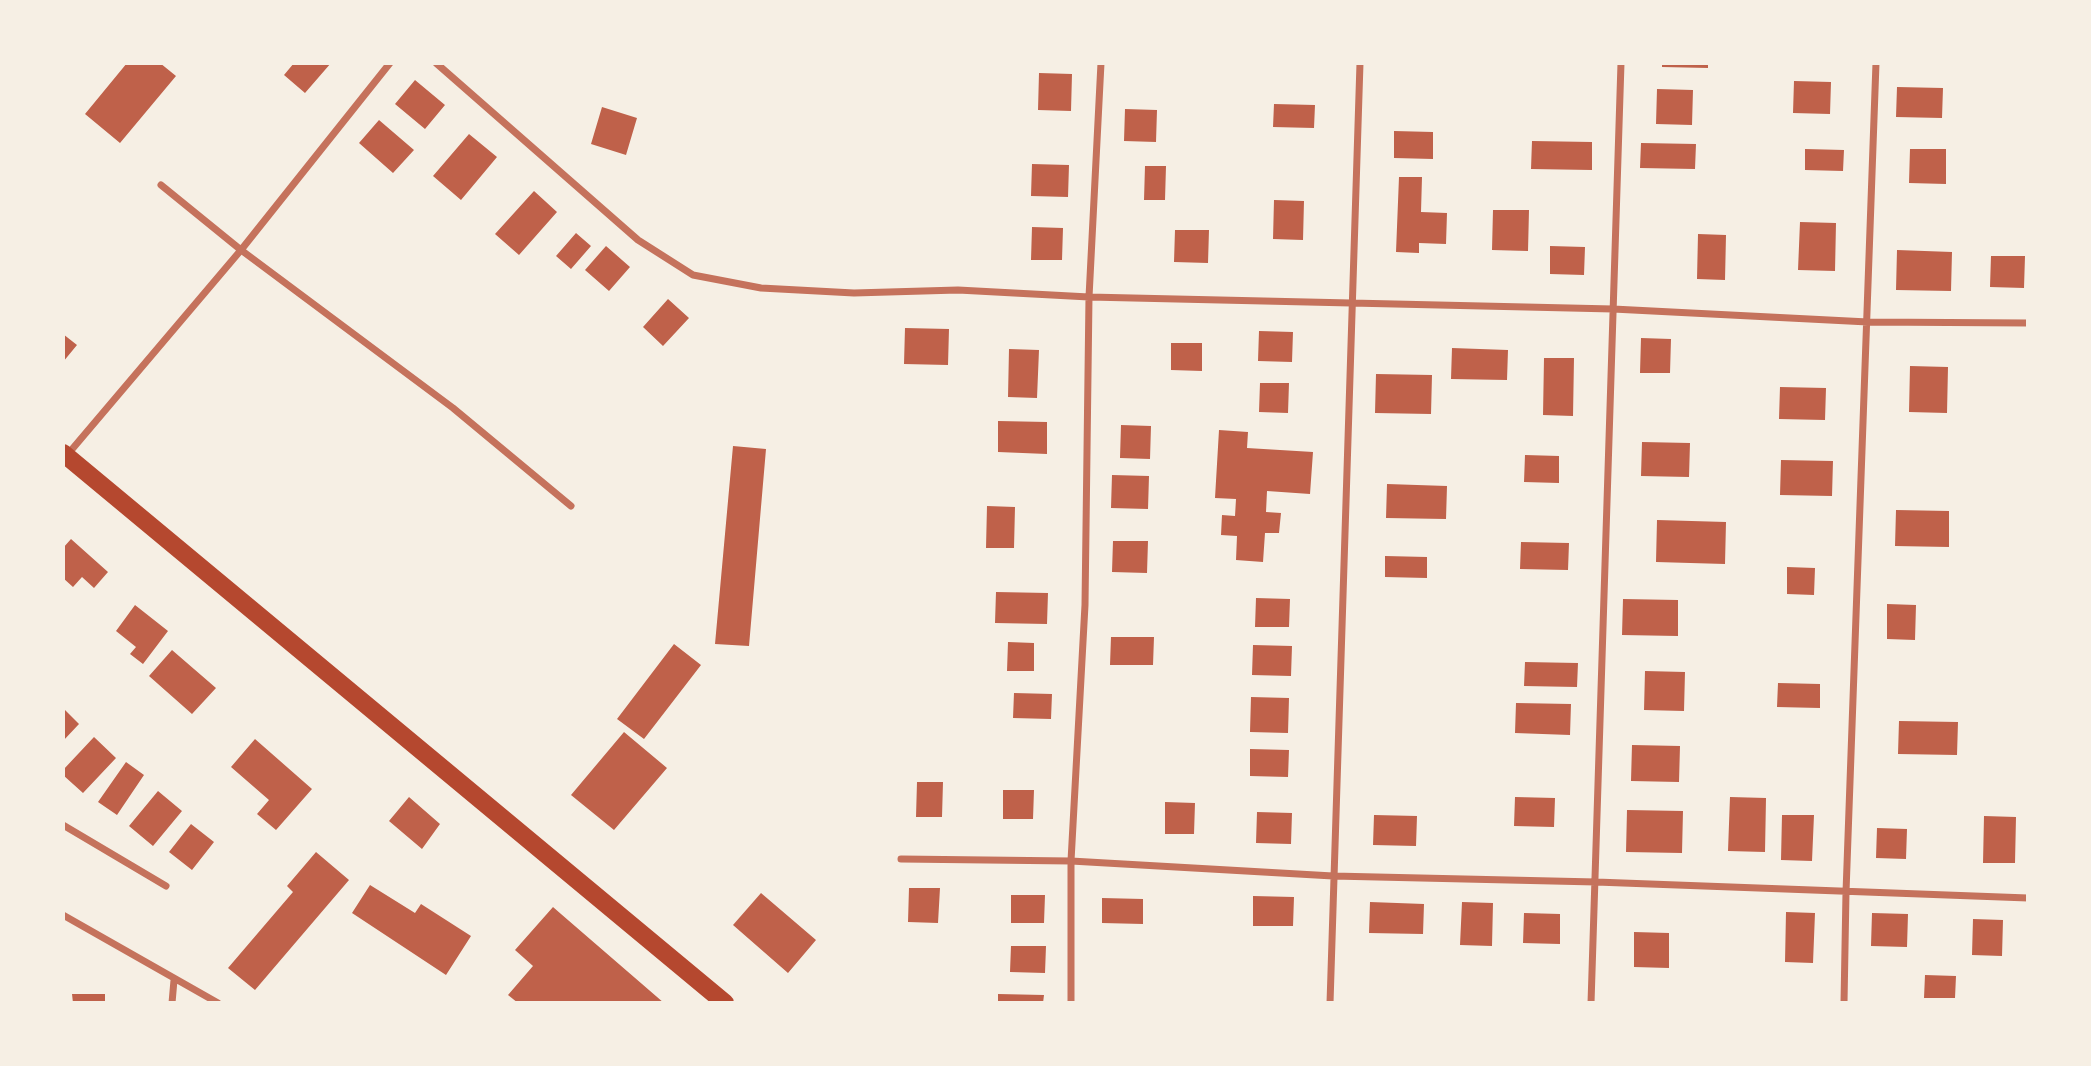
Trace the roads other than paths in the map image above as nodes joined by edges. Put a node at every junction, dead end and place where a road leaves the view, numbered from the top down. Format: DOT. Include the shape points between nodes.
graph roads {
  1 [pos="390,63"];
  2 [pos="436,63"];
  3 [pos="1101,63"];
  4 [pos="1360,63"];
  5 [pos="1621,63"];
  6 [pos="1876,63"];
  7 [pos="161,185"];
  8 [pos="241,250"];
  9 [pos="1089,298"];
  10 [pos="1352,304"];
  11 [pos="1613,309"];
  12 [pos="1868,323"];
  13 [pos="2028,323"];
  14 [pos="65,455"];
  15 [pos="570,506"];
  16 [pos="63,824"];
  17 [pos="901,859"];
  18 [pos="1071,861"];
  19 [pos="1334,876"];
  20 [pos="1595,881"];
  21 [pos="166,886"];
  22 [pos="1846,892"];
  23 [pos="2028,898"];
  24 [pos="63,915"];
  25 [pos="174,980"];
  26 [pos="172,1003"];
  27 [pos="218,1003"];
  28 [pos="725,1003"];
  29 [pos="1071,1003"];
  30 [pos="1330,1003"];
  31 [pos="1591,1003"];
  32 [pos="1844,1003"];
  1 -- 8 [label="street"];
  2 -- 9 [label="street" via="638,240 693,275 761,288 854,293 958,290"];
  3 -- 9 [label="street"];
  4 -- 10 [label="street"];
  5 -- 11 [label="street"];
  6 -- 12 [label="street"];
  7 -- 8 [label="street"];
  8 -- 14 [label="street"];
  8 -- 15 [label="street" via="453,408"];
  9 -- 10 [label="street"];
  9 -- 18 [label="street" via="1085,605"];
  10 -- 11 [label="street"];
  10 -- 19 [label="street"];
  11 -- 12 [label="street"];
  11 -- 20 [label="street"];
  12 -- 13 [label="street"];
  12 -- 22 [label="street"];
  14 -- 28 [label="main road"];
  16 -- 21 [label="street"];
  17 -- 18 [label="street"];
  18 -- 19 [label="street"];
  18 -- 29 [label="street"];
  19 -- 20 [label="street"];
  19 -- 30 [label="street"];
  20 -- 22 [label="street"];
  20 -- 31 [label="street"];
  22 -- 23 [label="street"];
  22 -- 32 [label="street"];
  24 -- 25 [label="street"];
  25 -- 26 [label="street"];
  25 -- 27 [label="street"];
}
